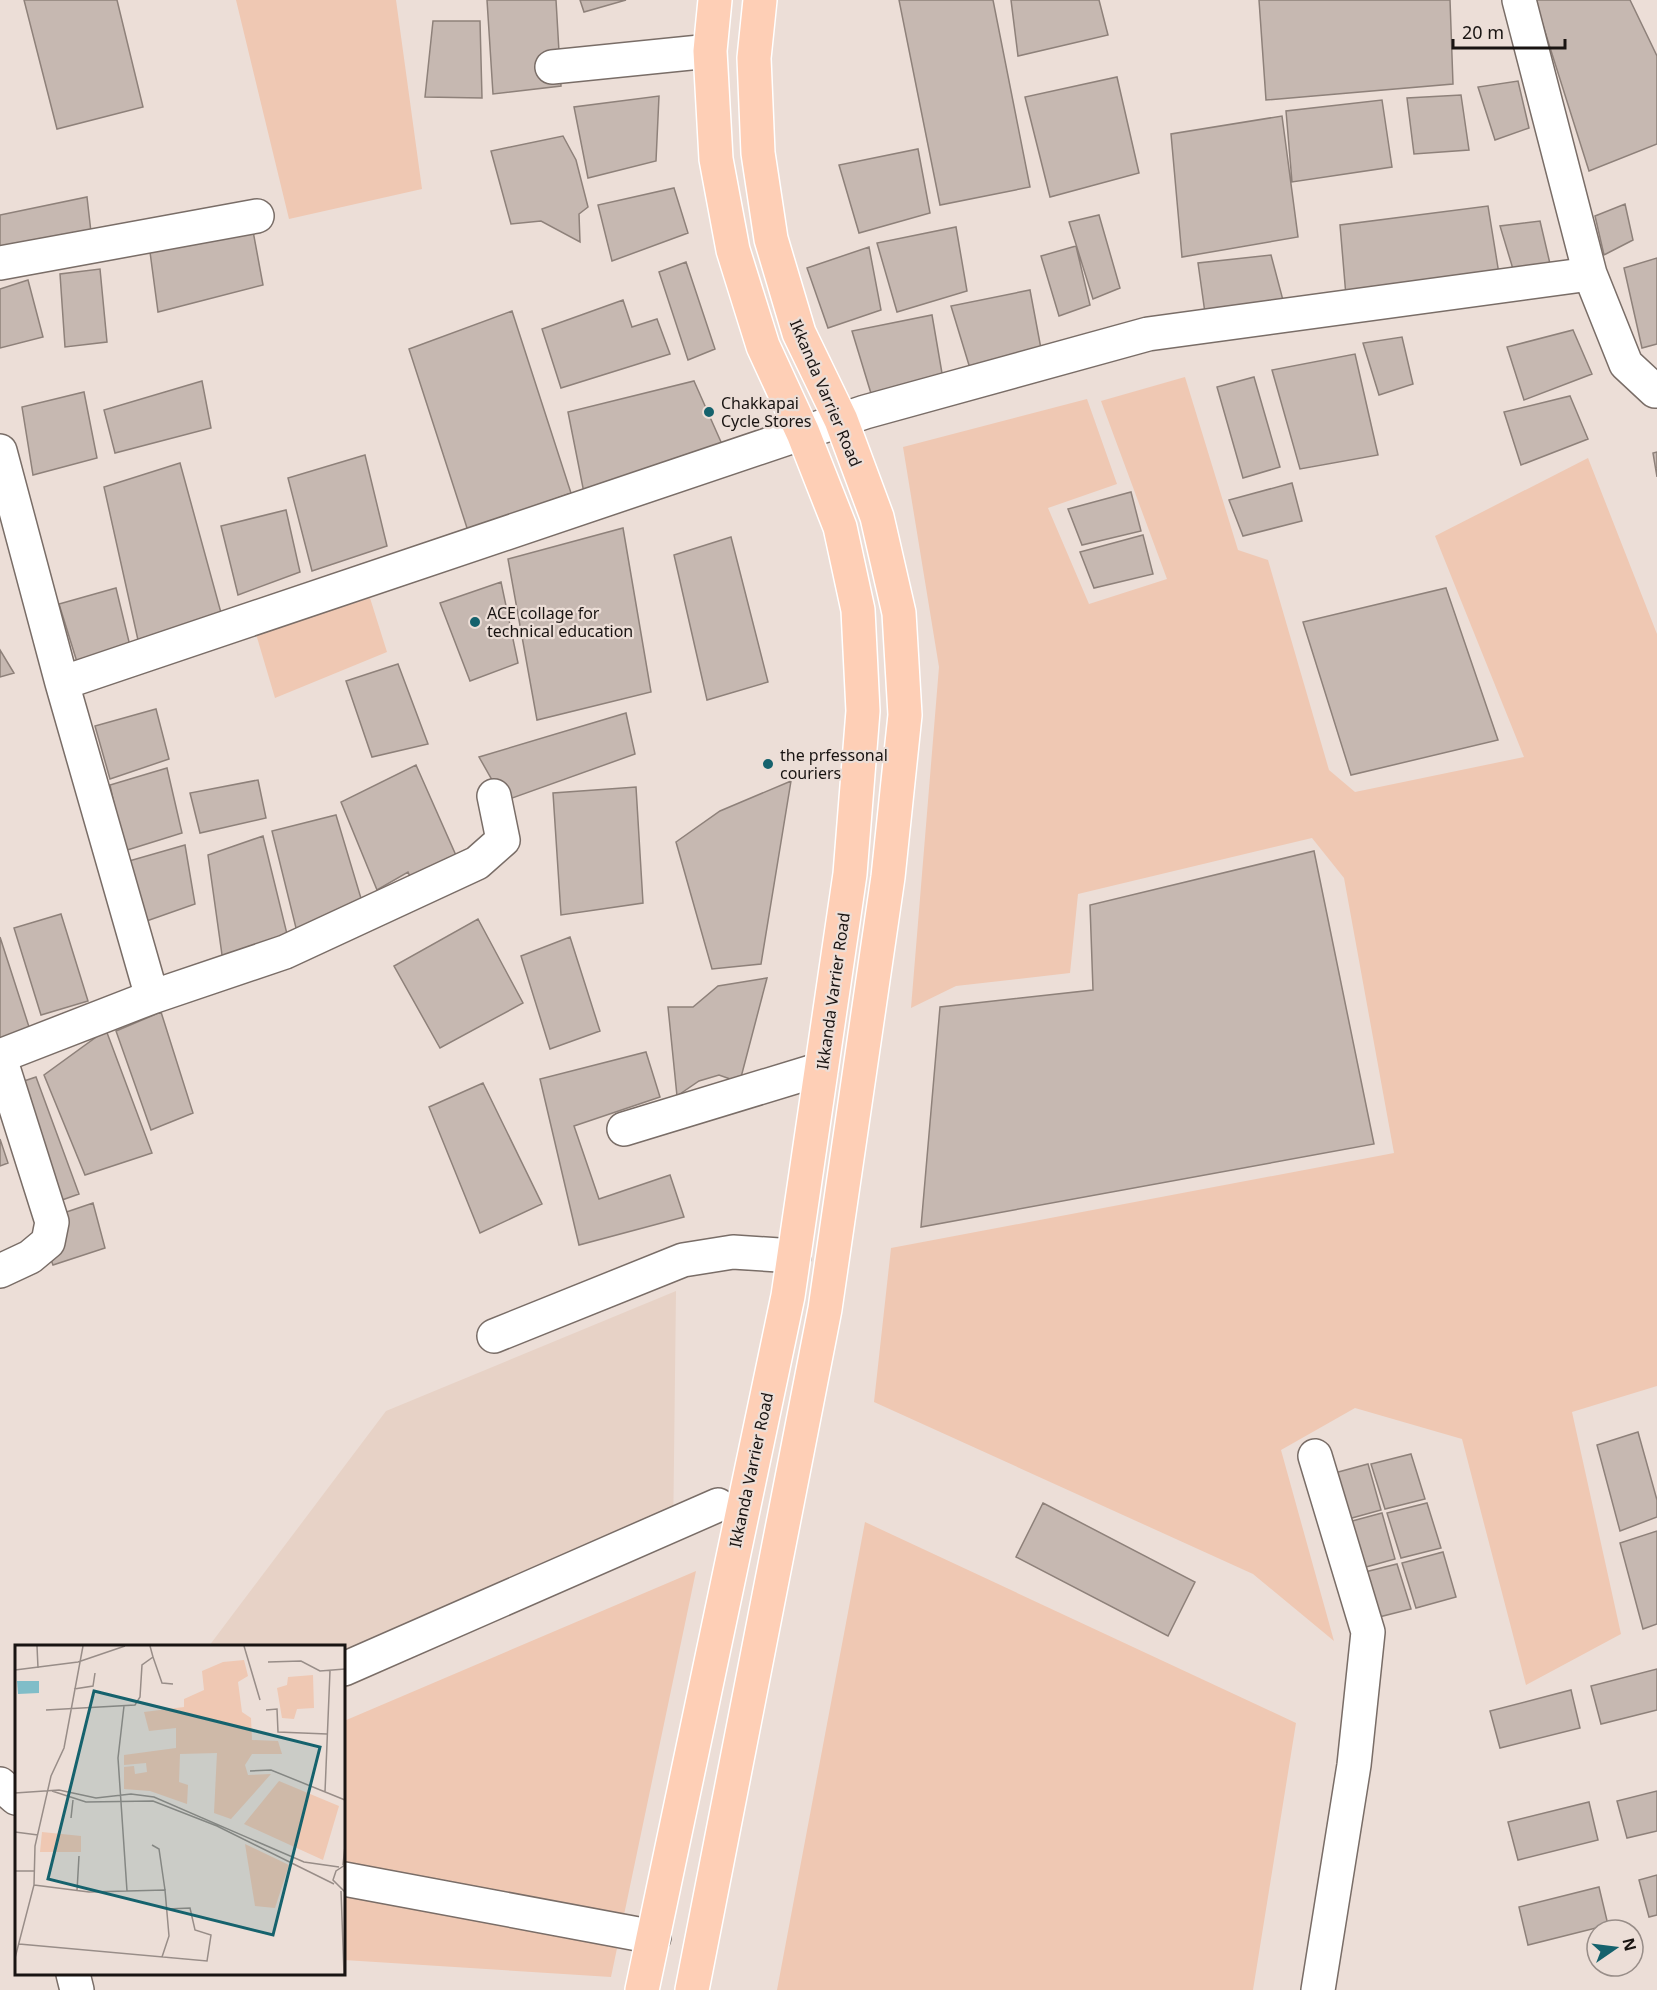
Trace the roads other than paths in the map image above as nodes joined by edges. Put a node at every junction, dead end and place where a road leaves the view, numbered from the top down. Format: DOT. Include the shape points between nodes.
graph roads {
  1 [pos="715,0"];
  2 [pos="760,0"];
  3 [pos="1519,0"];
  4 [pos="710,51"];
  5 [pos="552,67"];
  6 [pos="257,216"];
  7 [pos="0,263"];
  8 [pos="1590,274"];
  9 [pos="1657,391"];
  10 [pos="841,420"];
  11 [pos="804,433"];
  12 [pos="0,450"];
  13 [pos="62,683"];
  14 [pos="494,796"];
  15 [pos="152,998"];
  16 [pos="0,1057"];
  17 [pos="821,1069"];
  18 [pos="624,1129"];
  19 [pos="794,1256"];
  20 [pos="0,1271"];
  21 [pos="494,1336"];
  22 [pos="1315,1456"];
  23 [pos="718,1505"];
  24 [pos="345,1669"];
  25 [pos="0,1784"];
  26 [pos="15,1797"];
  27 [pos="345,1880"];
  28 [pos="654,1937"];
  29 [pos="72,1975"];
  30 [pos="77,1990"];
  31 [pos="642,1990"];
  32 [pos="692,1990"];
  33 [pos="1318,1990"];
  1 -- 4 [label="main road, Ikkanda Varrier Road"];
  2 -- 10 [label="main road, Ikkanda Varrier Road" via="754,58 758,153 771,239 799,333"];
  3 -- 8 [label="street"];
  4 -- 5 [label="street"];
  4 -- 11 [label="main road, Ikkanda Varrier Road" via="716,159 733,250 762,346"];
  6 -- 7 [label="street"];
  8 -- 9 [label="street" via="1626,364"];
  8 -- 10 [label="street" via="1148,334"];
  10 -- 11 [label="street"];
  10 -- 32 [label="main road, Ikkanda Varrier Road" via="877,517 899,613 905,715 888,876 825,1309"];
  11 -- 13 [label="street"];
  11 -- 17 [label="main road, Ikkanda Varrier Road" via="840,527 858,610 862,711 850,874"];
  12 -- 13 [label="street"];
  13 -- 15 [label="street"];
  14 -- 15 [label="street" via="502,840 477,863 285,952"];
  15 -- 16 [label="street"];
  16 -- 20 [label="street" via="52,1222 48,1242 30,1257"];
  17 -- 18 [label="street"];
  17 -- 19 [label="main road, Ikkanda Varrier Road"];
  19 -- 21 [label="street" via="733,1252 683,1260"];
  19 -- 28 [label="main road, Ikkanda Varrier Road"];
  22 -- 33 [label="street" via="1368,1632 1354,1765"];
  23 -- 24 [label="street"];
  25 -- 26 [label="street"];
  27 -- 28 [label="street"];
  28 -- 31 [label="main road, Ikkanda Varrier Road"];
  29 -- 30 [label="street"];
}
